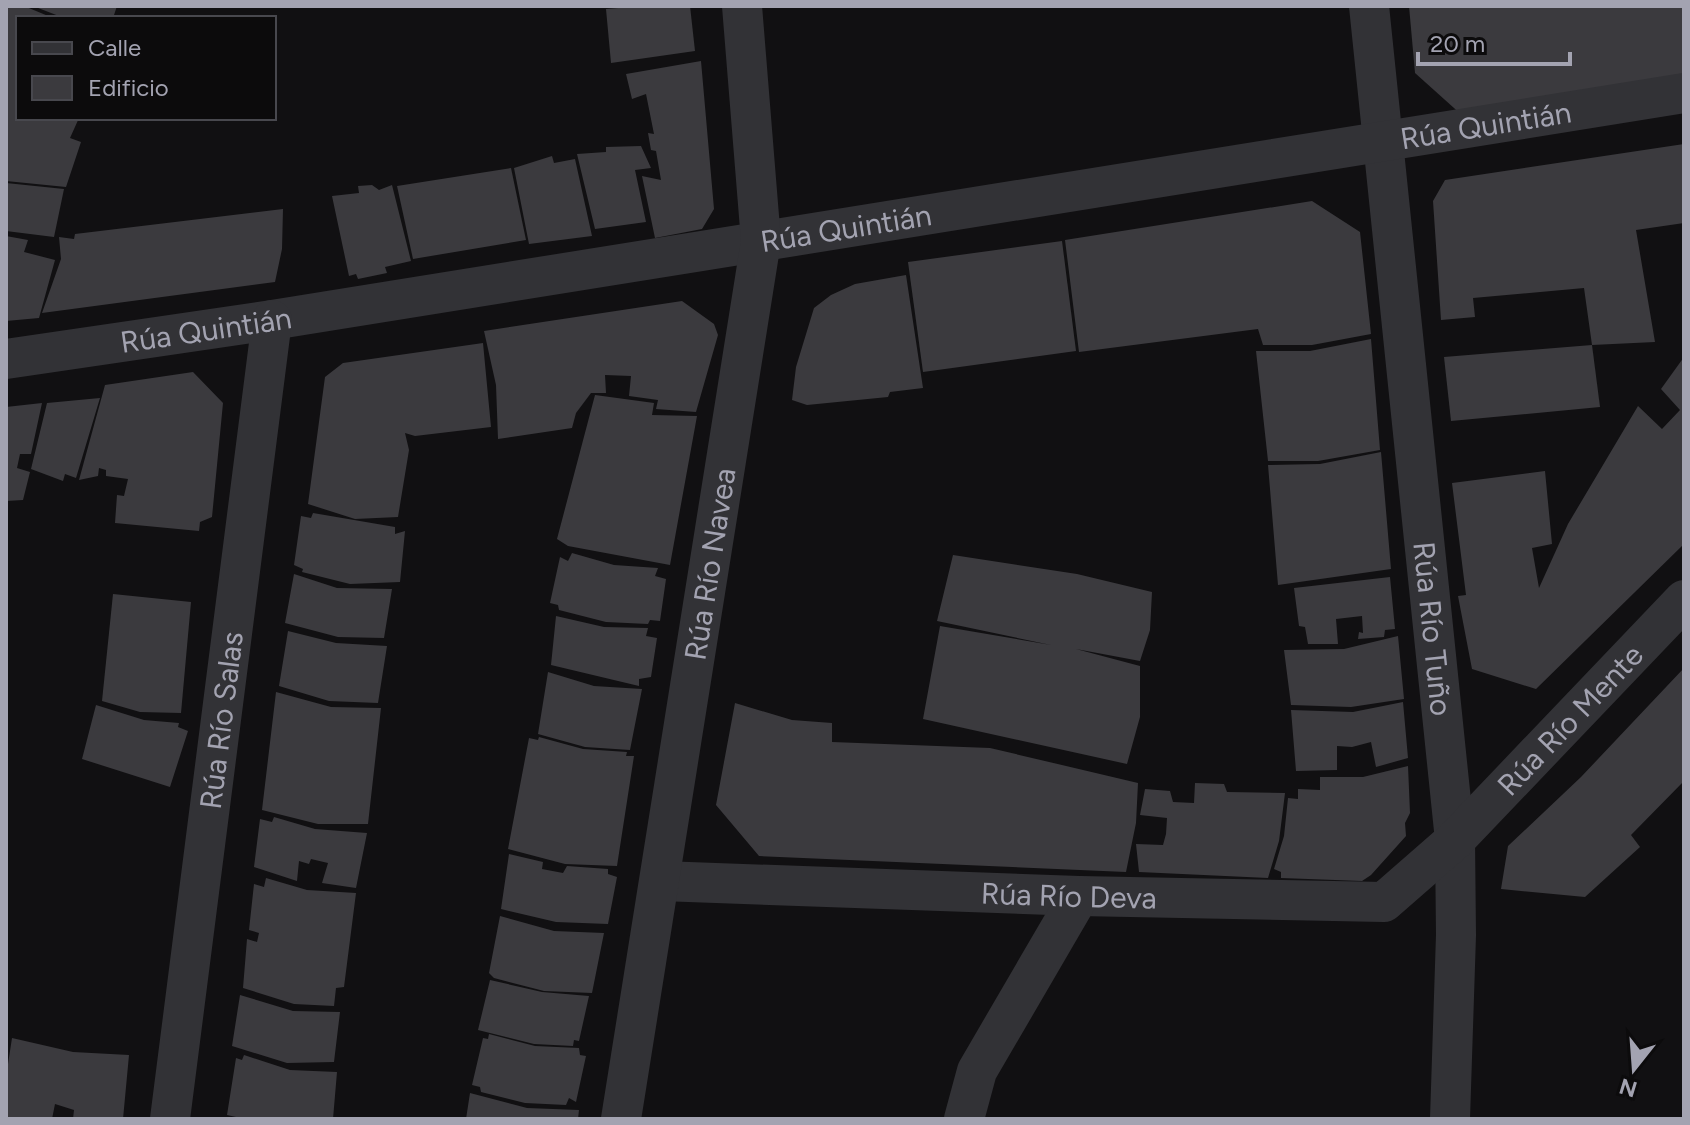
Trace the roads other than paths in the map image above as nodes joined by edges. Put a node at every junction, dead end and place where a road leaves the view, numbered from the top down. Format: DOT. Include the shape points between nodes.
graph roads {
  1 [pos="742,6"];
  2 [pos="1369,6"];
  3 [pos="1684,93"];
  4 [pos="1382,139"];
  5 [pos="761,241"];
  6 [pos="272,320"];
  7 [pos="6,359"];
  8 [pos="1684,600"];
  9 [pos="1455,840"];
  10 [pos="661,881"];
  11 [pos="1079,896"];
  12 [pos="170,1119"];
  13 [pos="621,1119"];
  14 [pos="964,1119"];
  15 [pos="1450,1119"];
  1 -- 5 [label="street, Rúa Río Navea"];
  2 -- 4 [label="street, Rúa Río Tuño"];
  3 -- 4 [label="street, Rúa Quintián"];
  4 -- 5 [label="street, Rúa Quintián"];
  4 -- 9 [label="street, Rúa Río Tuño"];
  5 -- 6 [label="street, Rúa Quintián"];
  5 -- 10 [label="street, Rúa Río Navea"];
  6 -- 7 [label="street, Rúa Quintián"];
  6 -- 12 [label="street, Rúa Río Salas"];
  8 -- 9 [label="street, Rúa Río Mente"];
  9 -- 11 [label="street, Rúa Río Deva" via="1384,902"];
  9 -- 15 [label="street, Rúa Río Tuño"];
  10 -- 11 [label="street, Rúa Río Deva"];
  10 -- 13 [label="street, Rúa Río Navea"];
  11 -- 14 [label="street" via="977,1071"];
}
